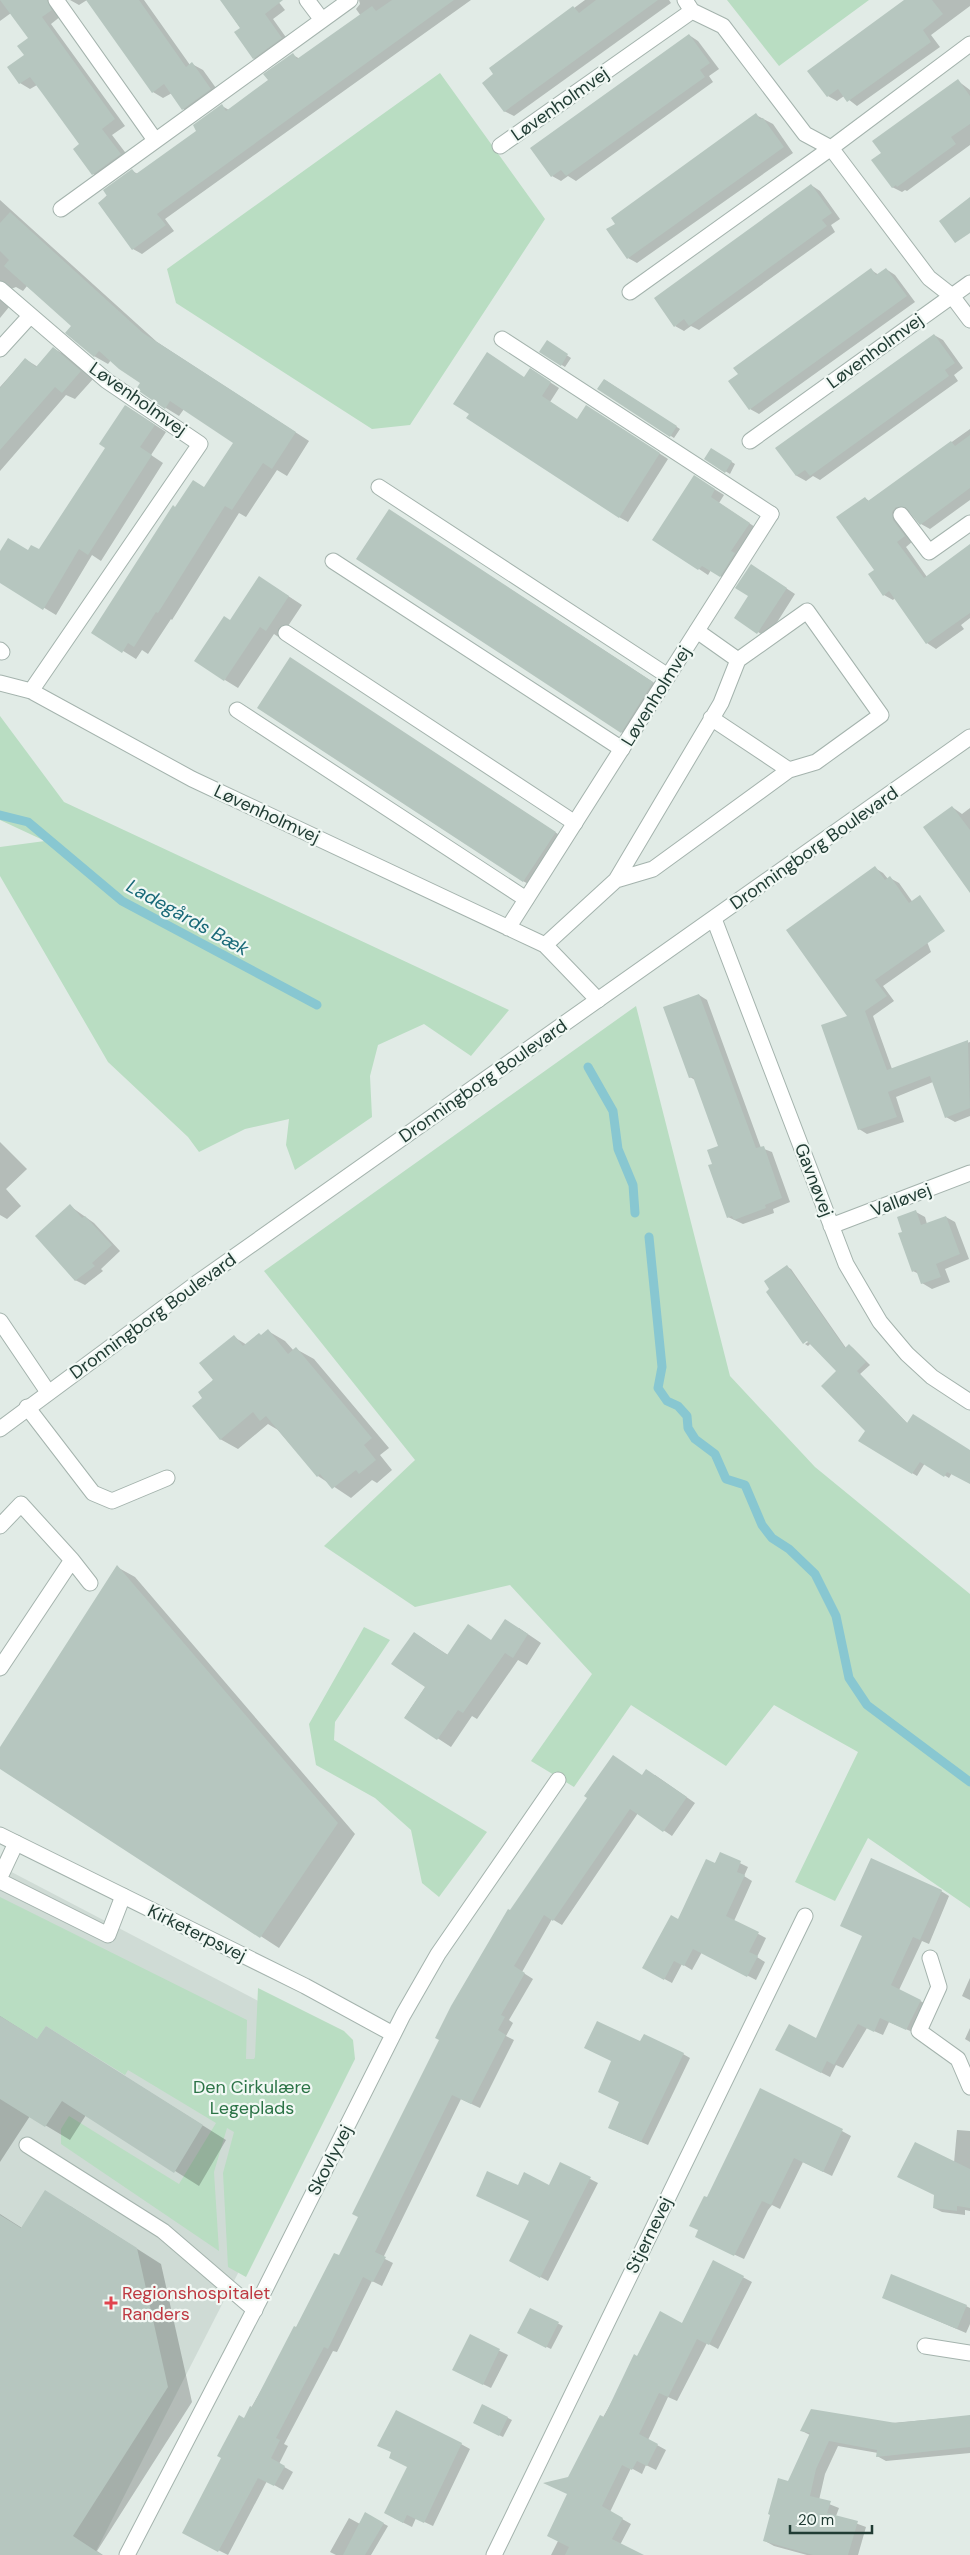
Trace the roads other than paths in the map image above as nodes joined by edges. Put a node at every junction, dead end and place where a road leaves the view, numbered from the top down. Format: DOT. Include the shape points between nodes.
graph roads {
  1 [pos="56,0"];
  2 [pos="307,0"];
  3 [pos="350,0"];
  4 [pos="689,5"];
  5 [pos="322,20"];
  6 [pos="970,44"];
  7 [pos="155,140"];
  8 [pos="500,146"];
  9 [pos="831,148"];
  10 [pos="61,209"];
  11 [pos="970,283"];
  12 [pos="0,289"];
  13 [pos="630,292"];
  14 [pos="952,296"];
  15 [pos="30,316"];
  16 [pos="970,320"];
  17 [pos="502,339"];
  18 [pos="0,349"];
  19 [pos="750,440"];
  20 [pos="379,487"];
  21 [pos="901,515"];
  22 [pos="970,523"];
  23 [pos="333,561"];
  24 [pos="697,631"];
  25 [pos="286,633"];
  26 [pos="738,660"];
  27 [pos="668,676"];
  28 [pos="0,683"];
  29 [pos="31,691"];
  30 [pos="237,710"];
  31 [pos="711,718"];
  32 [pos="970,737"];
  33 [pos="622,749"];
  34 [pos="789,770"];
  35 [pos="575,823"];
  36 [pos="616,880"];
  37 [pos="526,899"];
  38 [pos="714,919"];
  39 [pos="508,928"];
  40 [pos="545,945"];
  41 [pos="598,1000"];
  42 [pos="970,1173"];
  43 [pos="832,1226"];
  44 [pos="0,1321"];
  45 [pos="48,1392"];
  46 [pos="970,1402"];
  47 [pos="27,1407"];
  48 [pos="0,1430"];
  49 [pos="167,1478"];
  50 [pos="0,1526"];
  51 [pos="72,1560"];
  52 [pos="90,1582"];
  53 [pos="0,1668"];
  54 [pos="558,1780"];
  55 [pos="0,1835"];
  56 [pos="16,1843"];
  57 [pos="0,1877"];
  58 [pos="0,1881"];
  59 [pos="123,1896"];
  60 [pos="805,1916"];
  61 [pos="930,1958"];
  62 [pos="393,2034"];
  63 [pos="970,2087"];
  64 [pos="27,2145"];
  65 [pos="255,2310"];
  66 [pos="925,2346"];
  67 [pos="970,2353"];
  68 [pos="127,2555"];
  69 [pos="494,2555"];
  1 -- 7 [label="street"];
  2 -- 5 [label="street"];
  3 -- 5 [label="street"];
  4 -- 8 [label="street, Løvenholmvej"];
  4 -- 9 [label="street, Løvenholmvej" via="724,26 805,134"];
  5 -- 7 [label="street"];
  6 -- 9 [label="street"];
  7 -- 10 [label="street"];
  9 -- 13 [label="street"];
  9 -- 14 [label="street, Løvenholmvej" via="930,278"];
  11 -- 14 [label="street, Løvenholmvej"];
  12 -- 15 [label="street, Løvenholmvej"];
  14 -- 16 [label="street, Løvenholmvej"];
  14 -- 19 [label="street, Løvenholmvej"];
  15 -- 18 [label="street"];
  15 -- 29 [label="street, Løvenholmvej" via="107,380 200,444"];
  17 -- 24 [label="street, Løvenholmvej" via="771,514"];
  20 -- 27 [label="street"];
  21 -- 22 [label="street" via="930,552"];
  23 -- 33 [label="street"];
  24 -- 26 [label="street"];
  24 -- 27 [label="street, Løvenholmvej"];
  25 -- 35 [label="street"];
  26 -- 31 [label="street" via="721,703"];
  26 -- 34 [label="street" via="806,611 881,715 816,762"];
  27 -- 33 [label="street, Løvenholmvej"];
  28 -- 29 [label="street, Løvenholmvej"];
  29 -- 39 [label="street, Løvenholmvej" via="192,780"];
  30 -- 37 [label="street"];
  31 -- 34 [label="street"];
  31 -- 36 [label="street"];
  32 -- 38 [label="street, Dronningborg Boulevard"];
  33 -- 35 [label="street, Løvenholmvej"];
  34 -- 36 [label="street" via="653,869"];
  35 -- 37 [label="street, Løvenholmvej"];
  36 -- 40 [label="street"];
  37 -- 39 [label="street, Løvenholmvej"];
  38 -- 41 [label="street, Dronningborg Boulevard"];
  38 -- 43 [label="street, Gavnøvej"];
  39 -- 40 [label="street, Løvenholmvej"];
  40 -- 41 [label="street, Løvenholmvej"];
  41 -- 45 [label="street, Dronningborg Boulevard"];
  42 -- 43 [label="street, Valløvej"];
  43 -- 46 [label="street, Gavnøvej" via="846,1264 880,1322 932,1377"];
  44 -- 45 [label="street"];
  45 -- 47 [label="street, Dronningborg Boulevard"];
  47 -- 48 [label="street, Dronningborg Boulevard"];
  47 -- 49 [label="street" via="93,1493 112,1501"];
  50 -- 51 [label="street" via="21,1504"];
  51 -- 52 [label="street"];
  51 -- 53 [label="street"];
  54 -- 62 [label="street, Skovlyvej" via="438,1954"];
  55 -- 56 [label="street, Kirketerpsvej"];
  56 -- 57 [label="street"];
  56 -- 59 [label="street, Kirketerpsvej"];
  58 -- 59 [label="street" via="108,1935"];
  59 -- 62 [label="street, Kirketerpsvej"];
  60 -- 69 [label="street, Stjernevej"];
  61 -- 63 [label="street" via="939,1987 919,2031 958,2059"];
  62 -- 65 [label="street, Skovlyvej"];
  64 -- 65 [label="street" via="163,2231"];
  65 -- 68 [label="street, Skovlyvej"];
  66 -- 67 [label="street"];
}
